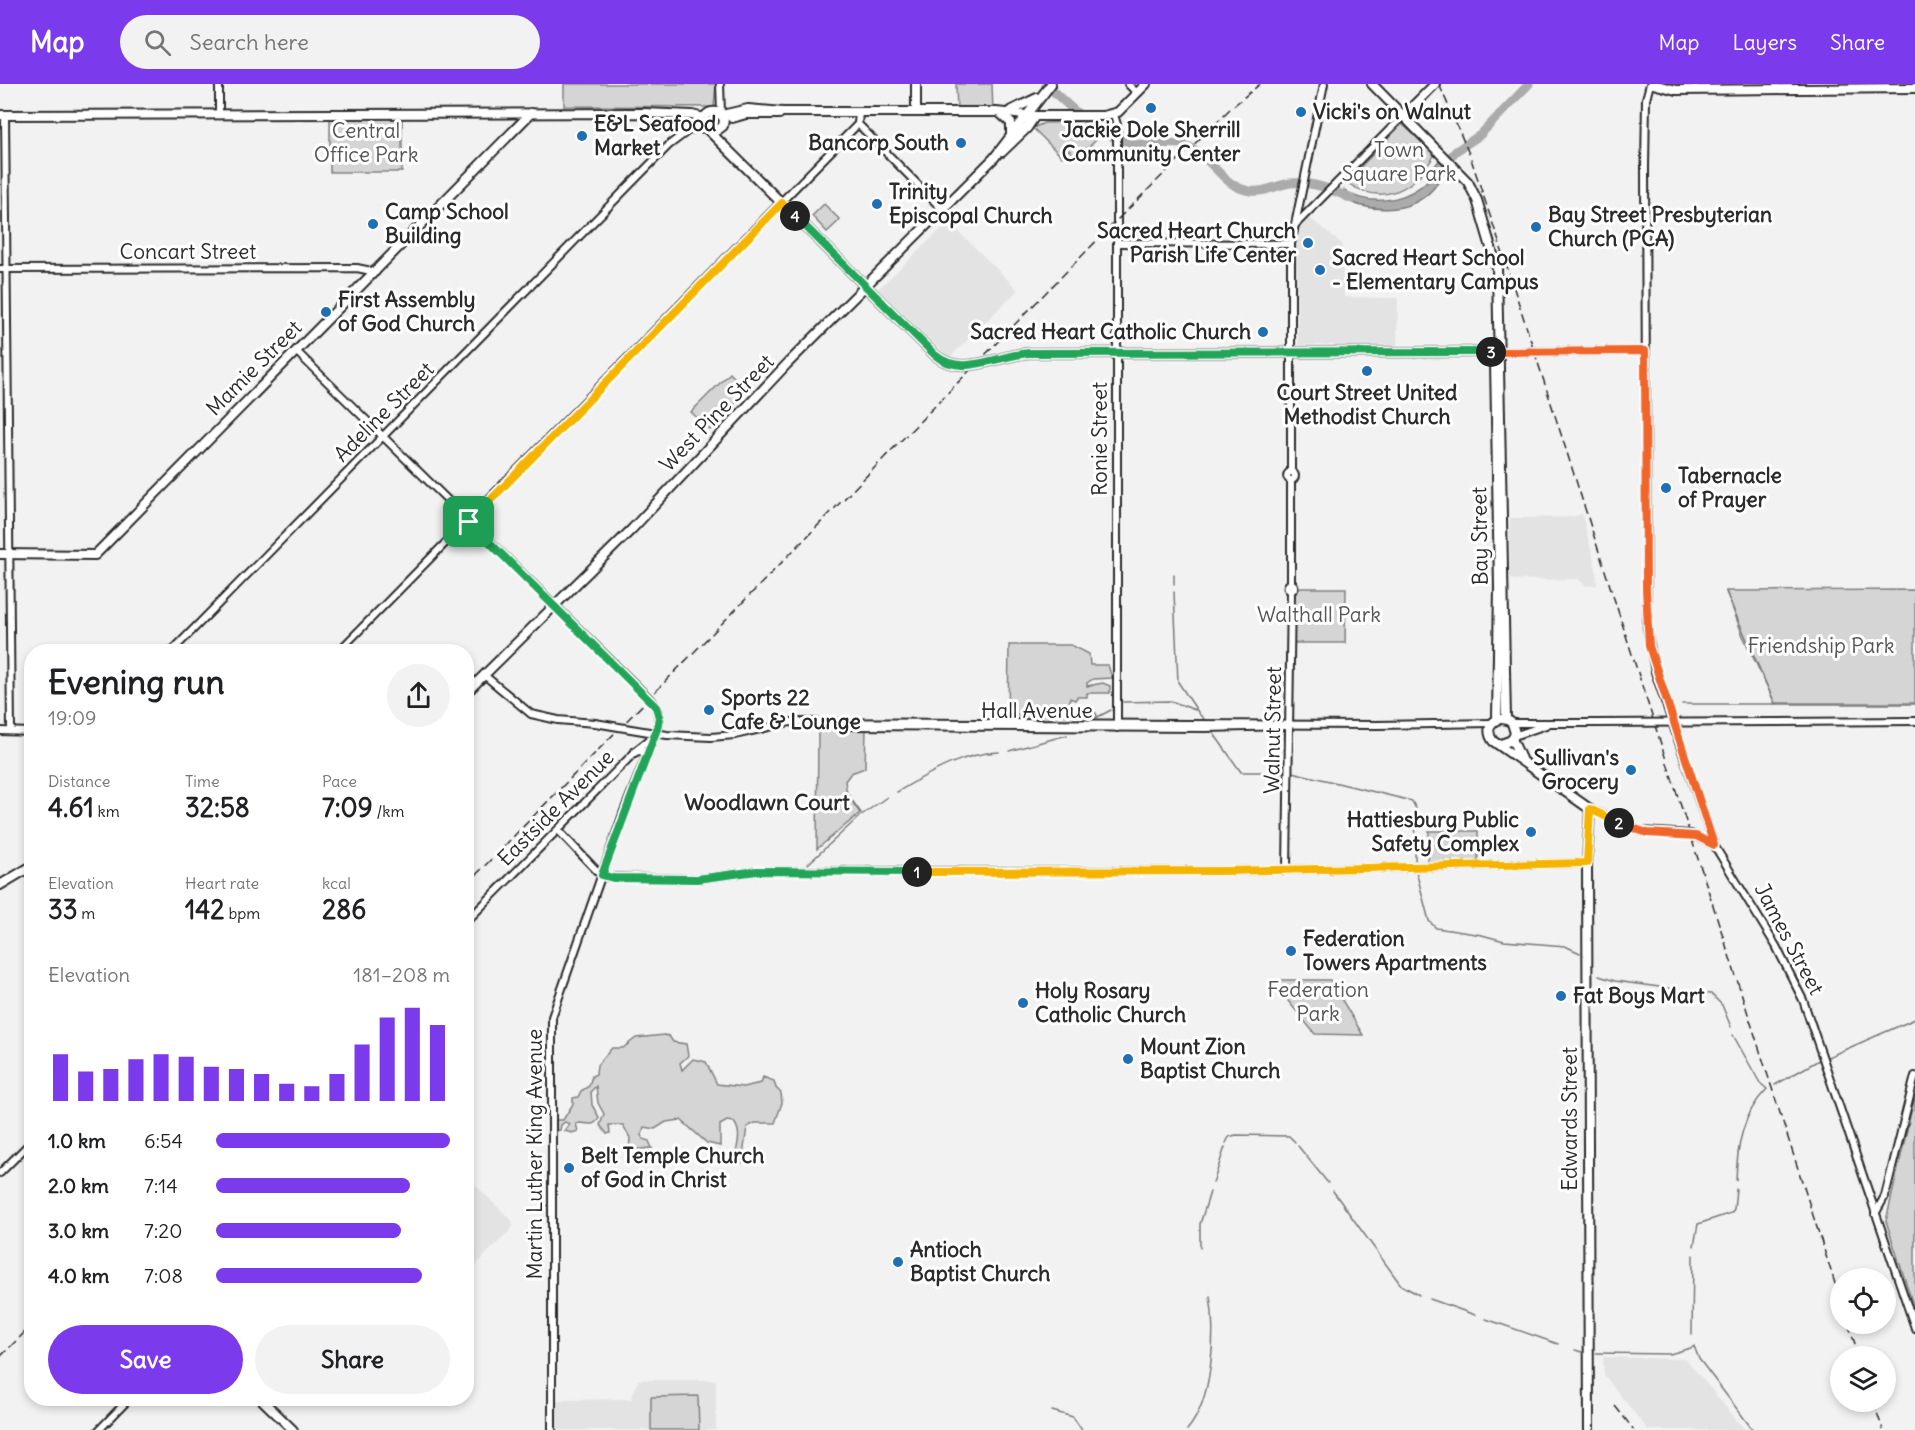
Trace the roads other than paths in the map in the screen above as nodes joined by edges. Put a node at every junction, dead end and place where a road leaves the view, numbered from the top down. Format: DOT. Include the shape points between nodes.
graph roads {
  1 [pos="219,84"];
  2 [pos="720,84"];
  3 [pos="916,84"];
  4 [pos="1051,84"];
  5 [pos="1128,84"];
  6 [pos="1146,84"];
  7 [pos="1324,84"];
  8 [pos="1372,84"];
  9 [pos="1435,84"];
  10 [pos="1651,84"];
  11 [pos="1915,88"];
  12 [pos="1137,93"];
  13 [pos="1041,96"];
  14 [pos="859,112"];
  15 [pos="916,112"];
  16 [pos="996,112"];
  17 [pos="1006,112"];
  18 [pos="531,113"];
  19 [pos="645,113"];
  20 [pos="719,113"];
  21 [pos="219,114"];
  22 [pos="1114,114"];
  23 [pos="2,115"];
  24 [pos="1026,115"];
  25 [pos="1404,115"];
  26 [pos="1035,116"];
  27 [pos="1047,116"];
  28 [pos="858,124"];
  29 [pos="709,128"];
  30 [pos="1011,134"];
  31 [pos="994,158"];
  32 [pos="1302,193"];
  33 [pos="782,203"];
  34 [pos="1309,209"];
  35 [pos="943,210"];
  36 [pos="1294,229"];
  37 [pos="1117,243"];
  38 [pos="1291,244"];
  39 [pos="0,269"];
  40 [pos="8,269"];
  41 [pos="376,272"];
  42 [pos="867,286"];
  43 [pos="296,351"];
  44 [pos="1645,351"];
  45 [pos="1291,352"];
  46 [pos="1498,352"];
  47 [pos="1117,353"];
  48 [pos="383,438"];
  49 [pos="469,522"];
  50 [pos="4,554"];
  51 [pos="553,604"];
  52 [pos="179,644"];
  53 [pos="346,644"];
  54 [pos="484,675"];
  55 [pos="474,685"];
  56 [pos="1509,721"];
  57 [pos="1915,721"];
  58 [pos="1493,724"];
  59 [pos="1117,725"];
  60 [pos="1290,725"];
  61 [pos="1546,725"];
  62 [pos="0,731"];
  63 [pos="11,731"];
  64 [pos="24,732"];
  65 [pos="654,736"];
  66 [pos="1513,738"];
  67 [pos="1501,744"];
  68 [pos="646,752"];
  69 [pos="633,754"];
  70 [pos="1521,759"];
  71 [pos="1590,809"];
  72 [pos="558,830"];
  73 [pos="1714,845"];
  74 [pos="1587,863"];
  75 [pos="1287,869"];
  76 [pos="24,871"];
  77 [pos="602,875"];
  78 [pos="0,885"];
  79 [pos="474,914"];
  80 [pos="1915,1076"];
  81 [pos="24,1149"];
  82 [pos="0,1173"];
  83 [pos="1875,1214"];
  84 [pos="1915,1328"];
  85 [pos="122,1406"];
  86 [pos="268,1406"];
  87 [pos="99,1430"];
  88 [pos="293,1430"];
  89 [pos="552,1430"];
  90 [pos="1589,1430"];
  1 -- 21 [label="street"];
  2 -- 20 [label="street"];
  3 -- 15 [label="main road"];
  4 -- 13 [label="main road, West Pine Street"];
  5 -- 12 [label="street"];
  6 -- 12 [label="main road"];
  7 -- 32 [label="street"];
  8 -- 25 [label="main road, Bay Street"];
  9 -- 25 [label="main road"];
  10 -- 11 [label="main road" via="1676,90"];
  10 -- 44 [label="street, James Street" via="1646,99"];
  12 -- 22 [label="main road"];
  13 -- 17 [label="main road"];
  13 -- 24 [label="main road, West Pine Street"];
  13 -- 27 [label="main road" via="1040,109"];
  14 -- 15 [label="main road"];
  14 -- 20 [label="main road" via="783,112 768,116"];
  14 -- 28 [label="street"];
  15 -- 16 [label="main road"];
  16 -- 17 [label="main road"];
  16 -- 30 [label="main road" via="1010,120"];
  17 -- 24 [label="main road"];
  18 -- 19 [label="main road"];
  18 -- 21 [label="main road"];
  18 -- 41 [label="main road, Mamie Street"];
  19 -- 20 [label="main road"];
  19 -- 29 [label="main road" via="692,115"];
  20 -- 29 [label="main road"];
  20 -- 29 [label="main road"];
  21 -- 23 [label="main road"];
  22 -- 27 [label="main road"];
  22 -- 37 [label="street, Ronie Street"];
  23 -- 40 [label="street"];
  24 -- 26 [label="main road"];
  24 -- 30 [label="main road, West Pine Street"];
  25 -- 34 [label="street"];
  25 -- 46 [label="main road, Bay Street" via="1452,163 1475,194 1497,266"];
  26 -- 27 [label="main road"];
  26 -- 31 [label="main road, West Pine Street" via="1028,128"];
  28 -- 33 [label="street"];
  28 -- 35 [label="street"];
  29 -- 33 [label="main road"];
  29 -- 48 [label="street, Adeline Street" via="679,132"];
  30 -- 31 [label="main road, West Pine Street"];
  31 -- 35 [label="main road, West Pine Street"];
  32 -- 34 [label="street"];
  32 -- 36 [label="street"];
  33 -- 42 [label="main road"];
  33 -- 49 [label="street"];
  34 -- 36 [label="street"];
  35 -- 42 [label="main road, West Pine Street"];
  36 -- 38 [label="street"];
  37 -- 38 [label="street"];
  37 -- 47 [label="street, Ronie Street"];
  38 -- 45 [label="street"];
  39 -- 40 [label="street, Concart Street"];
  40 -- 41 [label="street, Concart Street" via="357,268"];
  40 -- 50 [label="street"];
  41 -- 43 [label="main road, Mamie Street"];
  42 -- 47 [label="main road" via="944,361 957,366 1029,353"];
  42 -- 51 [label="main road, West Pine Street"];
  43 -- 48 [label="street"];
  43 -- 50 [label="main road, Mamie Street" via="95,555"];
  44 -- 46 [label="street"];
  44 -- 73 [label="street, James Street" via="1649,646"];
  45 -- 46 [label="main road"];
  45 -- 47 [label="main road"];
  45 -- 60 [label="street, Walnut Street" via="1294,476"];
  46 -- 56 [label="main road, Bay Street"];
  46 -- 58 [label="main road, Bay Street" via="1495,362 1499,587"];
  47 -- 59 [label="street, Ronie Street"];
  48 -- 49 [label="street"];
  48 -- 52 [label="street, Adeline Street"];
  49 -- 51 [label="street"];
  49 -- 53 [label="street"];
  50 -- 63 [label="street"];
  51 -- 54 [label="main road, West Pine Street"];
  51 -- 65 [label="street, Martin Luther King Avenue" via="656,707 659,717"];
  54 -- 55 [label="main road, West Pine Street"];
  54 -- 59 [label="street, Hall Avenue, bridge" via="531,714 667,735 711,737 784,724"];
  56 -- 58 [label="main road"];
  56 -- 61 [label="street"];
  56 -- 66 [label="main road, Bay Street"];
  57 -- 61 [label="street, bridge"];
  58 -- 60 [label="street, Hall Avenue"];
  58 -- 67 [label="main road" via="1493,741"];
  59 -- 60 [label="street, Hall Avenue"];
  60 -- 75 [label="street, Walnut Street"];
  61 -- 66 [label="street"];
  62 -- 63 [label="street"];
  63 -- 64 [label="street"];
  65 -- 68 [label="street, Martin Luther King Avenue"];
  65 -- 69 [label="street"];
  66 -- 67 [label="main road"];
  66 -- 70 [label="main road"];
  67 -- 70 [label="main road"];
  68 -- 69 [label="street, Eastside Avenue"];
  68 -- 77 [label="street, Martin Luther King Avenue"];
  69 -- 72 [label="street, Eastside Avenue"];
  70 -- 71 [label="main road"];
  71 -- 73 [label="street" via="1641,831 1691,834"];
  71 -- 74 [label="main road, Edwards Street"];
  72 -- 77 [label="street"];
  72 -- 79 [label="street, Eastside Avenue"];
  73 -- 83 [label="street, James Street" via="1796,985"];
  74 -- 75 [label="street"];
  74 -- 90 [label="main road, Edwards Street"];
  75 -- 77 [label="street" via="757,871 697,879"];
  76 -- 78 [label="main road"];
  77 -- 89 [label="street, Martin Luther King Avenue" via="550,1027"];
  80 -- 83 [label="street" via="1885,1196"];
  81 -- 82 [label="street"];
  83 -- 84 [label="street, James Street"];
  85 -- 87 [label="street"];
  86 -- 88 [label="main road"];
}
